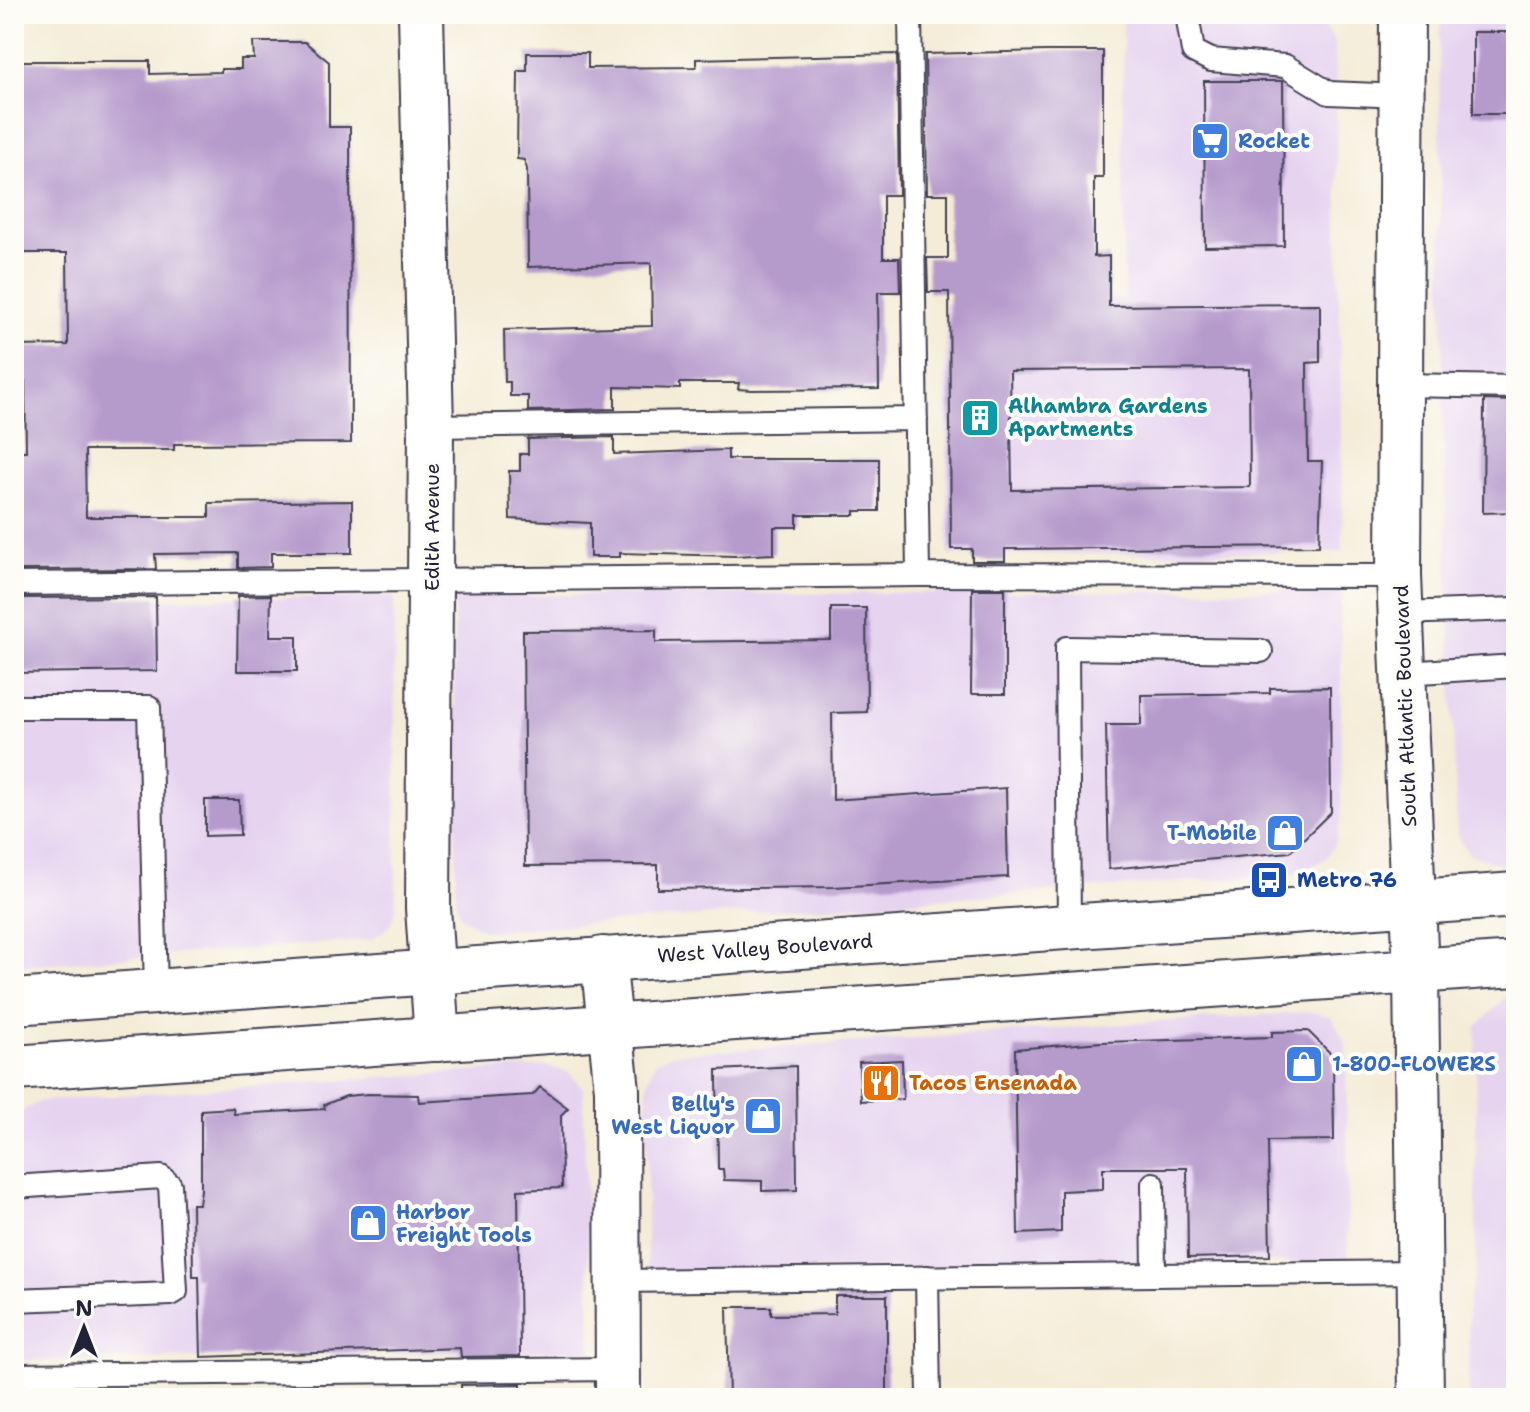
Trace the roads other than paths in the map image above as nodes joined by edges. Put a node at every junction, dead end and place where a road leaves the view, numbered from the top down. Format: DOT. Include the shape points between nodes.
graph roads {
  1 [pos="421,14"];
  2 [pos="910,14"];
  3 [pos="1187,14"];
  4 [pos="1402,14"];
  5 [pos="1402,96"];
  6 [pos="1400,385"];
  7 [pos="1516,387"];
  8 [pos="916,419"];
  9 [pos="431,426"];
  10 [pos="918,575"];
  11 [pos="433,581"];
  12 [pos="14,584"];
  13 [pos="1400,594"];
  14 [pos="1516,609"];
  15 [pos="1261,651"];
  16 [pos="1516,666"];
  17 [pos="1404,673"];
  18 [pos="14,707"];
  19 [pos="1516,895"];
  20 [pos="1413,901"];
  21 [pos="1069,926"];
  22 [pos="603,959"];
  23 [pos="1516,964"];
  24 [pos="1416,971"];
  25 [pos="432,972"];
  26 [pos="156,992"];
  27 [pos="14,1002"];
  28 [pos="610,1027"];
  29 [pos="437,1039"];
  30 [pos="14,1068"];
  31 [pos="1153,1184"];
  32 [pos="14,1187"];
  33 [pos="1422,1272"];
  34 [pos="1154,1275"];
  35 [pos="927,1277"];
  36 [pos="617,1281"];
  37 [pos="14,1300"];
  38 [pos="14,1375"];
  39 [pos="618,1384"];
  40 [pos="929,1398"];
  41 [pos="1421,1398"];
  1 -- 9 [label="main road, Edith Avenue"];
  2 -- 8 [label="lane"];
  3 -- 5 [label="lane" via="1193,51 1211,60 1285,66 1329,93"];
  4 -- 5 [label="main road, South Atlantic Boulevard"];
  5 -- 6 [label="main road, South Atlantic Boulevard"];
  6 -- 7 [label="lane"];
  6 -- 13 [label="main road, South Atlantic Boulevard"];
  8 -- 9 [label="lane"];
  8 -- 10 [label="lane"];
  9 -- 11 [label="main road, Edith Avenue"];
  10 -- 11 [label="lane"];
  10 -- 13 [label="lane"];
  11 -- 12 [label="lane"];
  11 -- 25 [label="main road, Edith Avenue" via="428,908"];
  13 -- 14 [label="lane"];
  13 -- 17 [label="main road, South Atlantic Boulevard"];
  15 -- 21 [label="lane" via="1067,648"];
  16 -- 17 [label="lane"];
  17 -- 20 [label="main road, South Atlantic Boulevard"];
  18 -- 26 [label="lane" via="149,707"];
  19 -- 20 [label="main road, West Valley Boulevard"];
  20 -- 21 [label="main road, West Valley Boulevard"];
  20 -- 24 [label="main road, South Atlantic Boulevard"];
  21 -- 22 [label="main road, West Valley Boulevard"];
  22 -- 25 [label="main road, West Valley Boulevard"];
  22 -- 28 [label="main road"];
  23 -- 24 [label="main road"];
  24 -- 28 [label="main road"];
  24 -- 33 [label="main road, South Atlantic Boulevard"];
  25 -- 26 [label="main road, West Valley Boulevard"];
  25 -- 29 [label="main road, Edith Avenue"];
  26 -- 27 [label="main road, West Valley Boulevard"];
  28 -- 29 [label="main road"];
  28 -- 36 [label="main road" via="617,1090"];
  29 -- 30 [label="main road"];
  31 -- 34 [label="lane"];
  32 -- 37 [label="lane" via="161,1177 170,1185 176,1291"];
  33 -- 34 [label="lane"];
  33 -- 41 [label="main road, South Atlantic Boulevard"];
  34 -- 35 [label="lane"];
  35 -- 36 [label="lane"];
  35 -- 40 [label="lane"];
  36 -- 39 [label="main road"];
  38 -- 39 [label="lane"];
}
